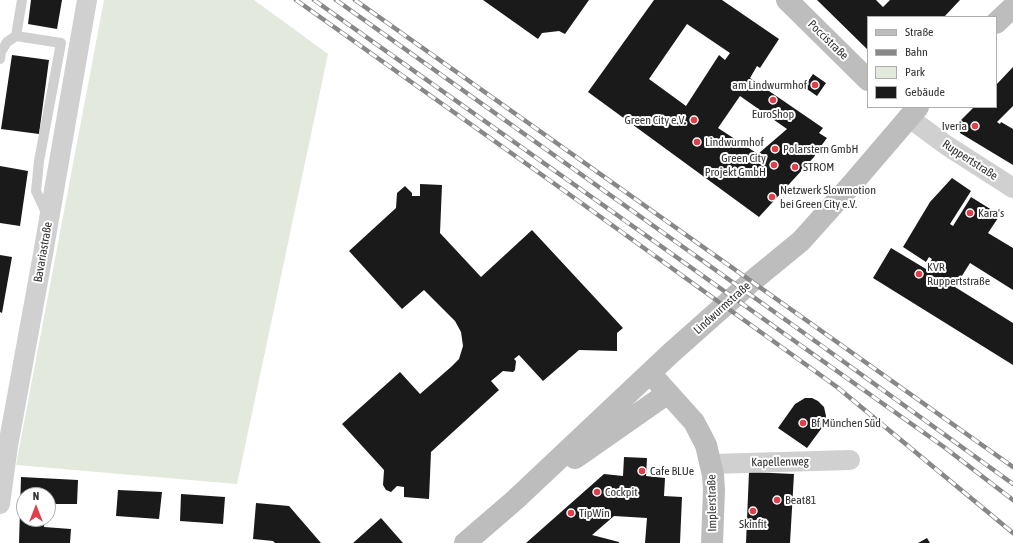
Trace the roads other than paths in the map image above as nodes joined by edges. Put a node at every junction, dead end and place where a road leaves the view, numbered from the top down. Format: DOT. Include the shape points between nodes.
graph roads {
  1 [pos="22,0"];
  2 [pos="87,0"];
  3 [pos="787,0"];
  4 [pos="1013,7"];
  5 [pos="997,22"];
  6 [pos="16,36"];
  7 [pos="0,59"];
  8 [pos="867,79"];
  9 [pos="907,110"];
  10 [pos="1013,188"];
  11 [pos="49,219"];
  12 [pos="650,373"];
  13 [pos="670,396"];
  14 [pos="850,460"];
  15 [pos="711,464"];
  16 [pos="515,500"];
  17 [pos="0,504"];
  18 [pos="466,543"];
  19 [pos="712,543"];
  1 -- 6 [label="lane"];
  2 -- 11 [label="street, Bavariastraße"];
  3 -- 8 [label="main road, Poccistraße"];
  4 -- 5 [label="main road"];
  6 -- 7 [label="lane" via="7,42"];
  6 -- 11 [label="lane" via="61,44 39,161 36,191"];
  9 -- 10 [label="street, Ruppertstraße" via="946,145"];
  9 -- 12 [label="main road, Lindwurmstraße" via="852,184 800,241"];
  11 -- 17 [label="street, Bavariastraße"];
  12 -- 13 [label="main road, Implerstraße"];
  12 -- 16 [label="main road, Lindwurmstraße"];
  13 -- 15 [label="main road, Implerstraße" via="699,430"];
  13 -- 16 [label="main road, Lindwurmstraße"];
  14 -- 15 [label="street, Kapellenweg"];
  15 -- 19 [label="main road, Implerstraße" via="714,490"];
  16 -- 18 [label="main road, Lindwurmstraße"];
}
